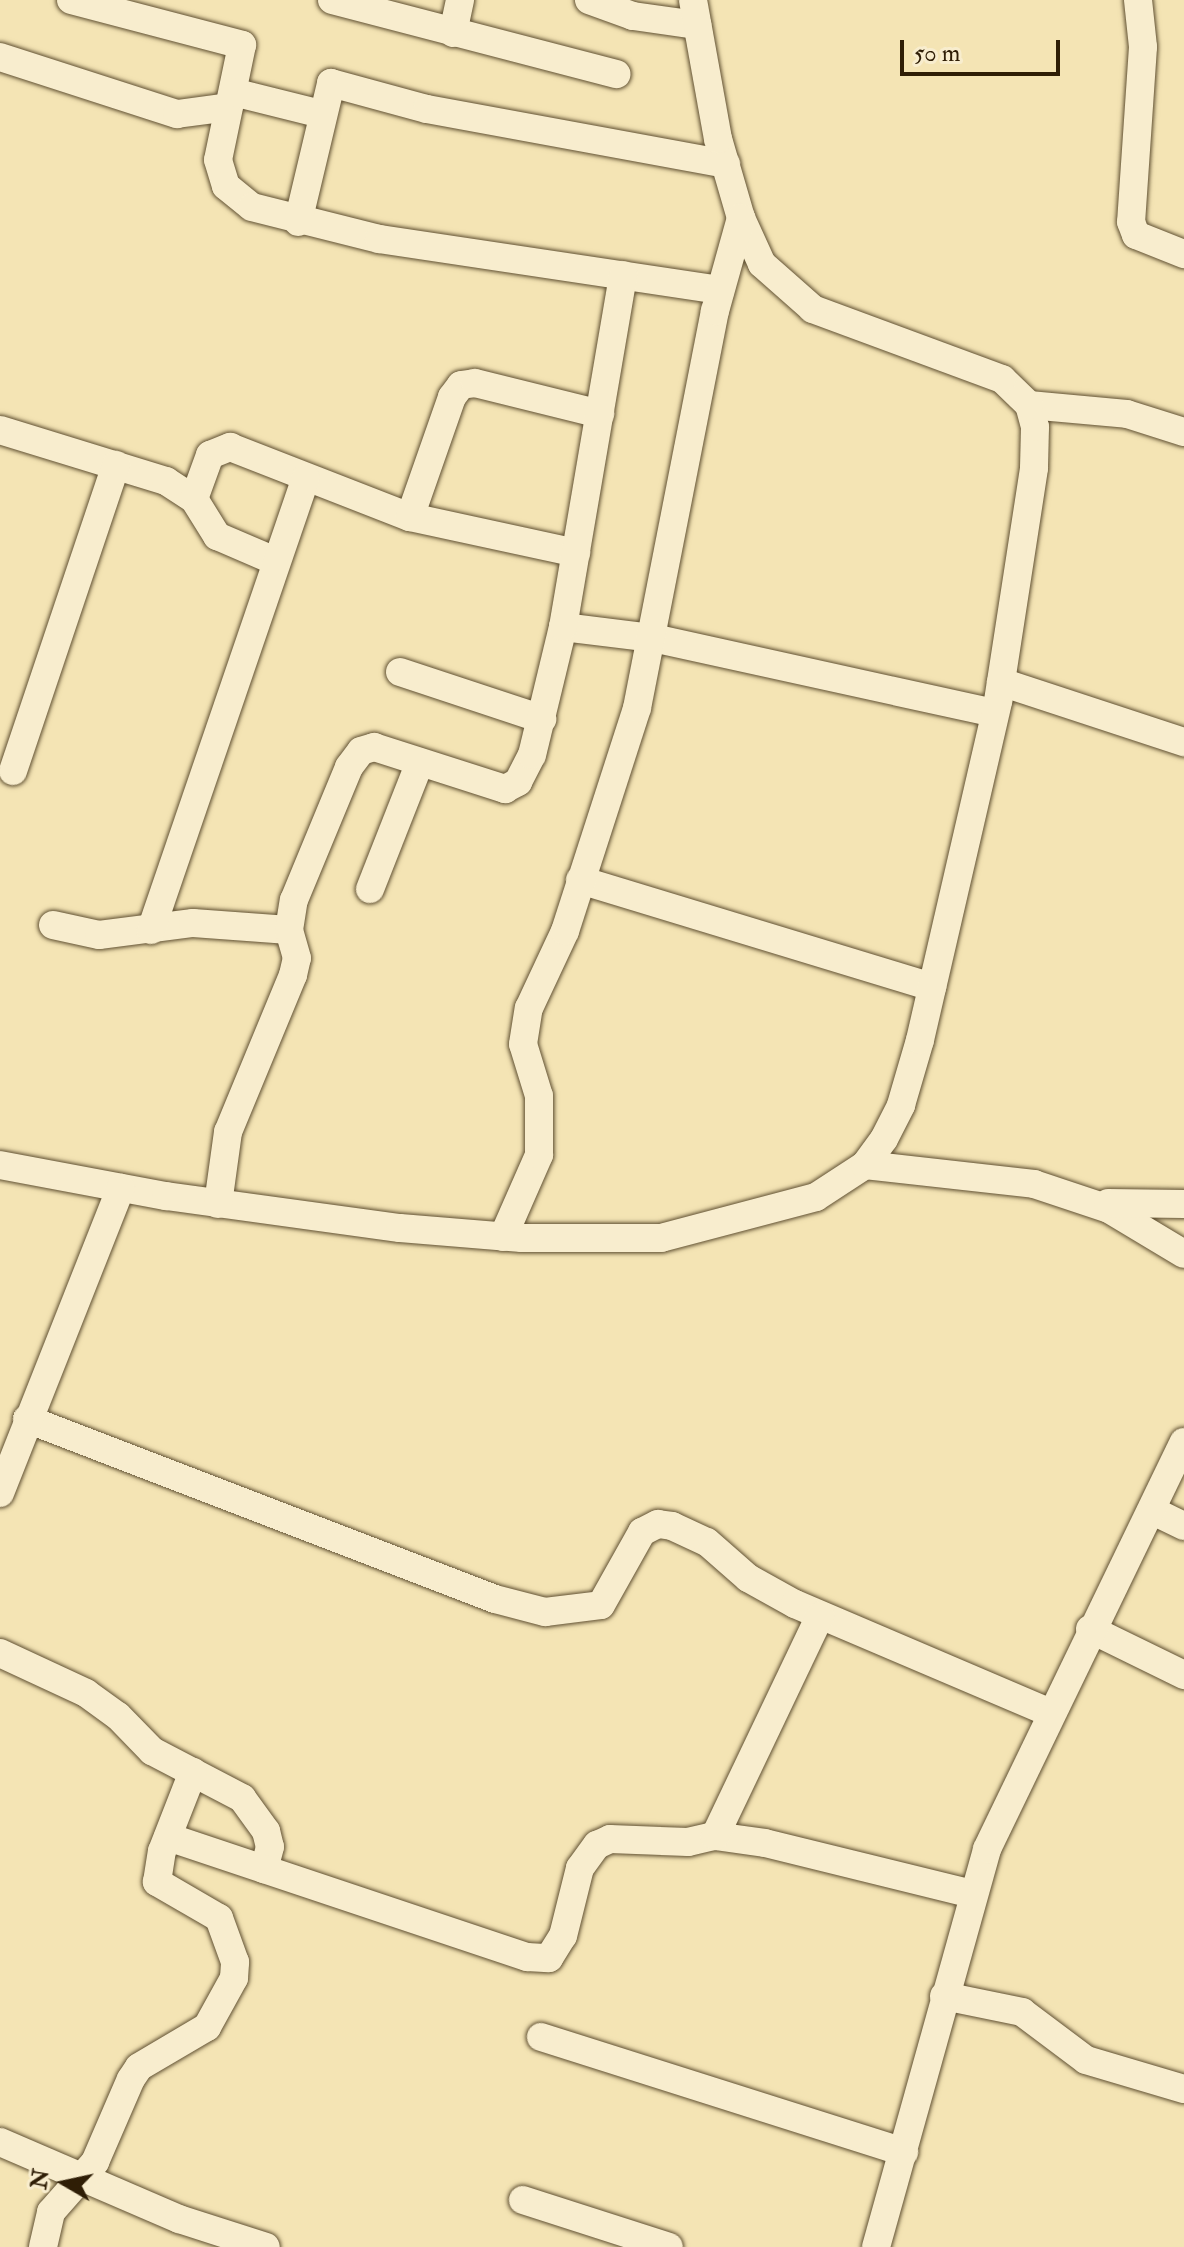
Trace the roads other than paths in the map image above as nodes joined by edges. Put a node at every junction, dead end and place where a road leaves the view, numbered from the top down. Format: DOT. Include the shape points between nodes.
graph roads {
  1 [pos="71,0"];
  2 [pos="332,0"];
  3 [pos="460,0"];
  4 [pos="589,0"];
  5 [pos="1138,0"];
  6 [pos="695,12"];
  7 [pos="453,33"];
  8 [pos="0,57"];
  9 [pos="617,74"];
  10 [pos="231,100"];
  11 [pos="321,114"];
  12 [pos="726,164"];
  13 [pos="741,218"];
  14 [pos="298,222"];
  15 [pos="1184,254"];
  16 [pos="623,275"];
  17 [pos="720,290"];
  18 [pos="1029,405"];
  19 [pos="600,414"];
  20 [pos="0,430"];
  21 [pos="1184,432"];
  22 [pos="116,465"];
  23 [pos="305,479"];
  24 [pos="194,499"];
  25 [pos="410,517"];
  26 [pos="576,553"];
  27 [pos="275,561"];
  28 [pos="563,627"];
  29 [pos="653,638"];
  30 [pos="400,672"];
  31 [pos="1001,682"];
  32 [pos="994,713"];
  33 [pos="542,719"];
  34 [pos="1184,742"];
  35 [pos="420,762"];
  36 [pos="13,771"];
  37 [pos="580,880"];
  38 [pos="370,889"];
  39 [pos="53,925"];
  40 [pos="151,930"];
  41 [pos="289,930"];
  42 [pos="932,987"];
  43 [pos="0,1165"];
  44 [pos="865,1165"];
  45 [pos="121,1188"];
  46 [pos="1092,1202"];
  47 [pos="218,1204"];
  48 [pos="1184,1204"];
  49 [pos="503,1237"];
  50 [pos="1184,1254"];
  51 [pos="27,1419"];
  52 [pos="1184,1442"];
  53 [pos="5,1462"];
  54 [pos="0,1493"];
  55 [pos="1153,1511"];
  56 [pos="1184,1526"];
  57 [pos="820,1616"];
  58 [pos="1090,1629"];
  59 [pos="0,1653"];
  60 [pos="1184,1675"];
  61 [pos="1050,1713"];
  62 [pos="193,1772"];
  63 [pos="715,1836"];
  64 [pos="168,1837"];
  65 [pos="264,1869"];
  66 [pos="972,1894"];
  67 [pos="944,1996"];
  68 [pos="541,2037"];
  69 [pos="1184,2089"];
  70 [pos="0,2142"];
  71 [pos="904,2152"];
  72 [pos="81,2178"];
  73 [pos="523,2200"];
  74 [pos="43,2247"];
  75 [pos="266,2247"];
  76 [pos="669,2247"];
  77 [pos="876,2247"];
  1 -- 10 [label="street" via="241,44"];
  2 -- 7 [label="street"];
  3 -- 7 [label="street"];
  4 -- 6 [label="street" via="633,16"];
  5 -- 15 [label="street" via="1143,47 1131,222 1136,235"];
  6 -- 12 [label="street"];
  7 -- 9 [label="street"];
  8 -- 10 [label="street" via="177,114"];
  10 -- 11 [label="street"];
  10 -- 14 [label="street" via="218,160 226,186 252,207"];
  11 -- 12 [label="street" via="326,86 333,83 427,109"];
  11 -- 14 [label="street"];
  12 -- 13 [label="street"];
  13 -- 17 [label="street"];
  13 -- 18 [label="street" via="762,264 813,309 975,367 1018,390"];
  14 -- 16 [label="street"];
  16 -- 17 [label="street"];
  16 -- 19 [label="street"];
  17 -- 29 [label="street"];
  18 -- 21 [label="street" via="1127,414"];
  18 -- 31 [label="street" via="1035,427 1034,468"];
  19 -- 25 [label="street" via="475,383 461,385 452,397"];
  19 -- 26 [label="street"];
  20 -- 22 [label="street"];
  22 -- 24 [label="street" via="166,481"];
  22 -- 36 [label="street"];
  23 -- 24 [label="street" via="250,453 218,448"];
  23 -- 25 [label="street"];
  23 -- 27 [label="street"];
  24 -- 27 [label="street" via="217,536"];
  25 -- 26 [label="street"];
  26 -- 28 [label="street"];
  27 -- 40 [label="street" via="246,662"];
  28 -- 29 [label="street"];
  28 -- 33 [label="street"];
  29 -- 32 [label="street"];
  29 -- 37 [label="street" via="637,708"];
  30 -- 33 [label="street"];
  31 -- 32 [label="street"];
  31 -- 34 [label="street"];
  32 -- 42 [label="street"];
  33 -- 35 [label="street" via="525,771 505,789"];
  35 -- 38 [label="street"];
  35 -- 41 [label="street" via="374,747 361,751 294,900"];
  37 -- 42 [label="street"];
  37 -- 49 [label="street" via="524,1030 523,1044 539,1096 539,1155"];
  39 -- 40 [label="street" via="99,935"];
  40 -- 41 [label="street" via="193,923"];
  41 -- 47 [label="street" via="297,958 293,975 228,1132"];
  42 -- 44 [label="street" via="901,1105"];
  43 -- 45 [label="street"];
  44 -- 46 [label="street" via="1011,1180"];
  44 -- 49 [label="street" via="816,1197 700,1232 625,1239"];
  45 -- 47 [label="street"];
  45 -- 51 [label="street" via="63,1343"];
  46 -- 48 [label="street"];
  46 -- 50 [label="street" via="1136,1221"];
  47 -- 49 [label="street"];
  51 -- 53 [label="street"];
  51 -- 57 [label="street" via="518,1606 563,1613 601,1605 634,1543 658,1524 690,1532 748,1578"];
  52 -- 55 [label="street"];
  53 -- 54 [label="street"];
  55 -- 56 [label="street"];
  55 -- 58 [label="street"];
  57 -- 61 [label="street"];
  57 -- 63 [label="street"];
  58 -- 60 [label="street"];
  58 -- 61 [label="street"];
  59 -- 62 [label="street" via="86,1693 152,1751"];
  61 -- 66 [label="street"];
  62 -- 64 [label="street"];
  62 -- 65 [label="street" via="242,1798 258,1816 270,1847"];
  63 -- 65 [label="street" via="688,1842 610,1839 597,1845 580,1868 556,1951 539,1959"];
  63 -- 66 [label="street" via="779,1846"];
  64 -- 65 [label="street"];
  64 -- 72 [label="street" via="157,1882 219,1918 231,1945 234,1978 207,2027 139,2067 95,2162"];
  66 -- 67 [label="street"];
  67 -- 69 [label="street" via="1022,2012 1086,2060"];
  67 -- 71 [label="street"];
  68 -- 71 [label="street"];
  70 -- 72 [label="street"];
  71 -- 77 [label="street"];
  72 -- 74 [label="street" via="51,2212"];
  72 -- 75 [label="street" via="179,2219"];
  73 -- 76 [label="street"];
}
